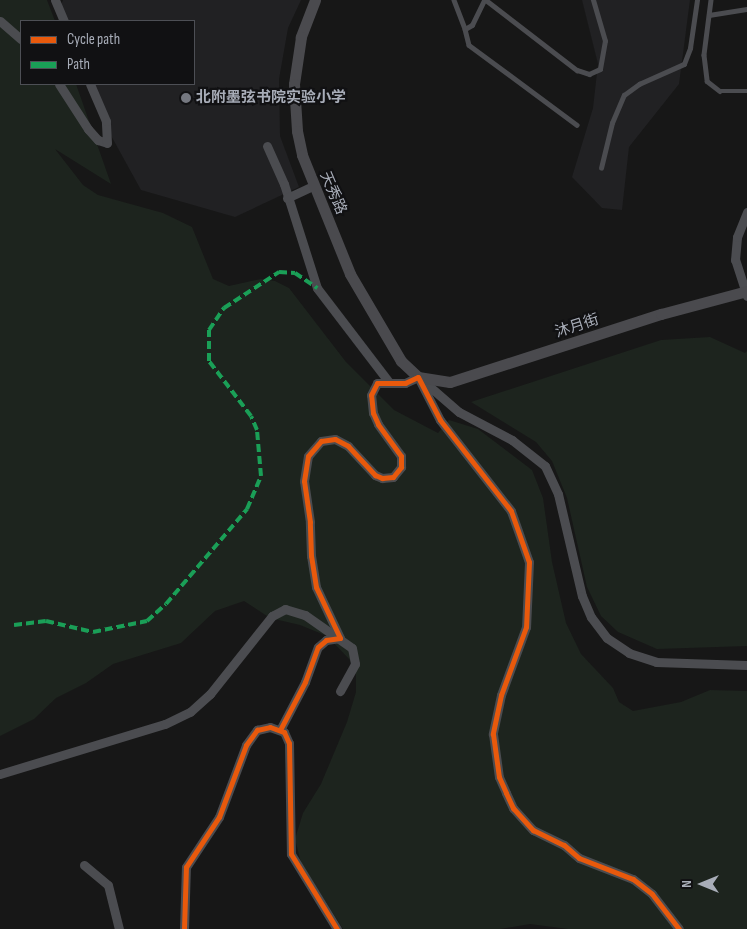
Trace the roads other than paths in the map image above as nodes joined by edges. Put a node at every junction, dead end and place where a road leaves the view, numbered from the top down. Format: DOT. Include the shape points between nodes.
graph roads {
  1 [pos="55,0"];
  2 [pos="315,0"];
  3 [pos="454,0"];
  4 [pos="485,0"];
  5 [pos="593,0"];
  6 [pos="697,0"];
  7 [pos="711,0"];
  8 [pos="747,9"];
  9 [pos="709,15"];
  10 [pos="64,20"];
  11 [pos="0,21"];
  12 [pos="465,29"];
  13 [pos="20,38"];
  14 [pos="59,85"];
  15 [pos="90,85"];
  16 [pos="747,92"];
  17 [pos="577,125"];
  18 [pos="267,146"];
  19 [pos="601,168"];
  20 [pos="313,186"];
  21 [pos="287,198"];
  22 [pos="747,212"];
  23 [pos="746,293"];
  24 [pos="418,377"];
  25 [pos="388,381"];
  26 [pos="340,638"];
  27 [pos="747,665"];
  28 [pos="340,691"];
  29 [pos="281,728"];
  30 [pos="0,774"];
  31 [pos="84,865"];
  32 [pos="119,929"];
  33 [pos="184,929"];
  34 [pos="337,929"];
  35 [pos="679,929"];
  1 -- 10 [label="street"];
  2 -- 20 [label="main road, 天秀路" via="301,37 294,84 296,131"];
  3 -- 12 [label="lane"];
  4 -- 5 [label="lane" via="577,70 589,74 600,69 605,41"];
  4 -- 12 [label="lane" via="472,25"];
  6 -- 19 [label="lane" via="690,48 684,64 639,84 624,95 612,123"];
  7 -- 9 [label="lane"];
  8 -- 9 [label="lane"];
  9 -- 16 [label="lane" via="704,55 707,80 720,91"];
  11 -- 13 [label="street"];
  12 -- 17 [label="lane" via="469,45"];
  14 -- 15 [label="street" via="88,128 98,140 107,143 106,121"];
  18 -- 21 [label="street"];
  20 -- 21 [label="street"];
  20 -- 24 [label="main road, 天秀路" via="367,306 402,361"];
  21 -- 25 [label="street" via="317,288"];
  22 -- 23 [label="street" via="735,248 736,271"];
  23 -- 24 [label="main road, 沐月街" via="661,314 450,382"];
  24 -- 25 [label="street" via="405,383"];
  24 -- 27 [label="street" via="459,412 512,440 545,466 558,494 582,596 591,617 607,638 629,652 656,662"];
  24 -- 35 [label="street" via="440,420 511,511 529,562 526,627 501,695 493,734 497,768 506,794 517,814 533,830 564,845 579,858 633,879 652,894"];
  25 -- 26 [label="street" via="373,388 371,403 378,424 401,456 399,472 393,477 382,478 348,446 335,439 320,441 308,456 304,469 316,587"];
  26 -- 28 [label="street" via="352,648 355,664"];
  26 -- 29 [label="street" via="326,640 318,647 305,682"];
  26 -- 30 [label="street" via="298,611 277,612 210,694 190,712 165,724"];
  29 -- 33 [label="street" via="263,728 252,736 219,817 186,867"];
  29 -- 34 [label="street" via="289,743 291,854"];
  31 -- 32 [label="street" via="108,885"];
}
